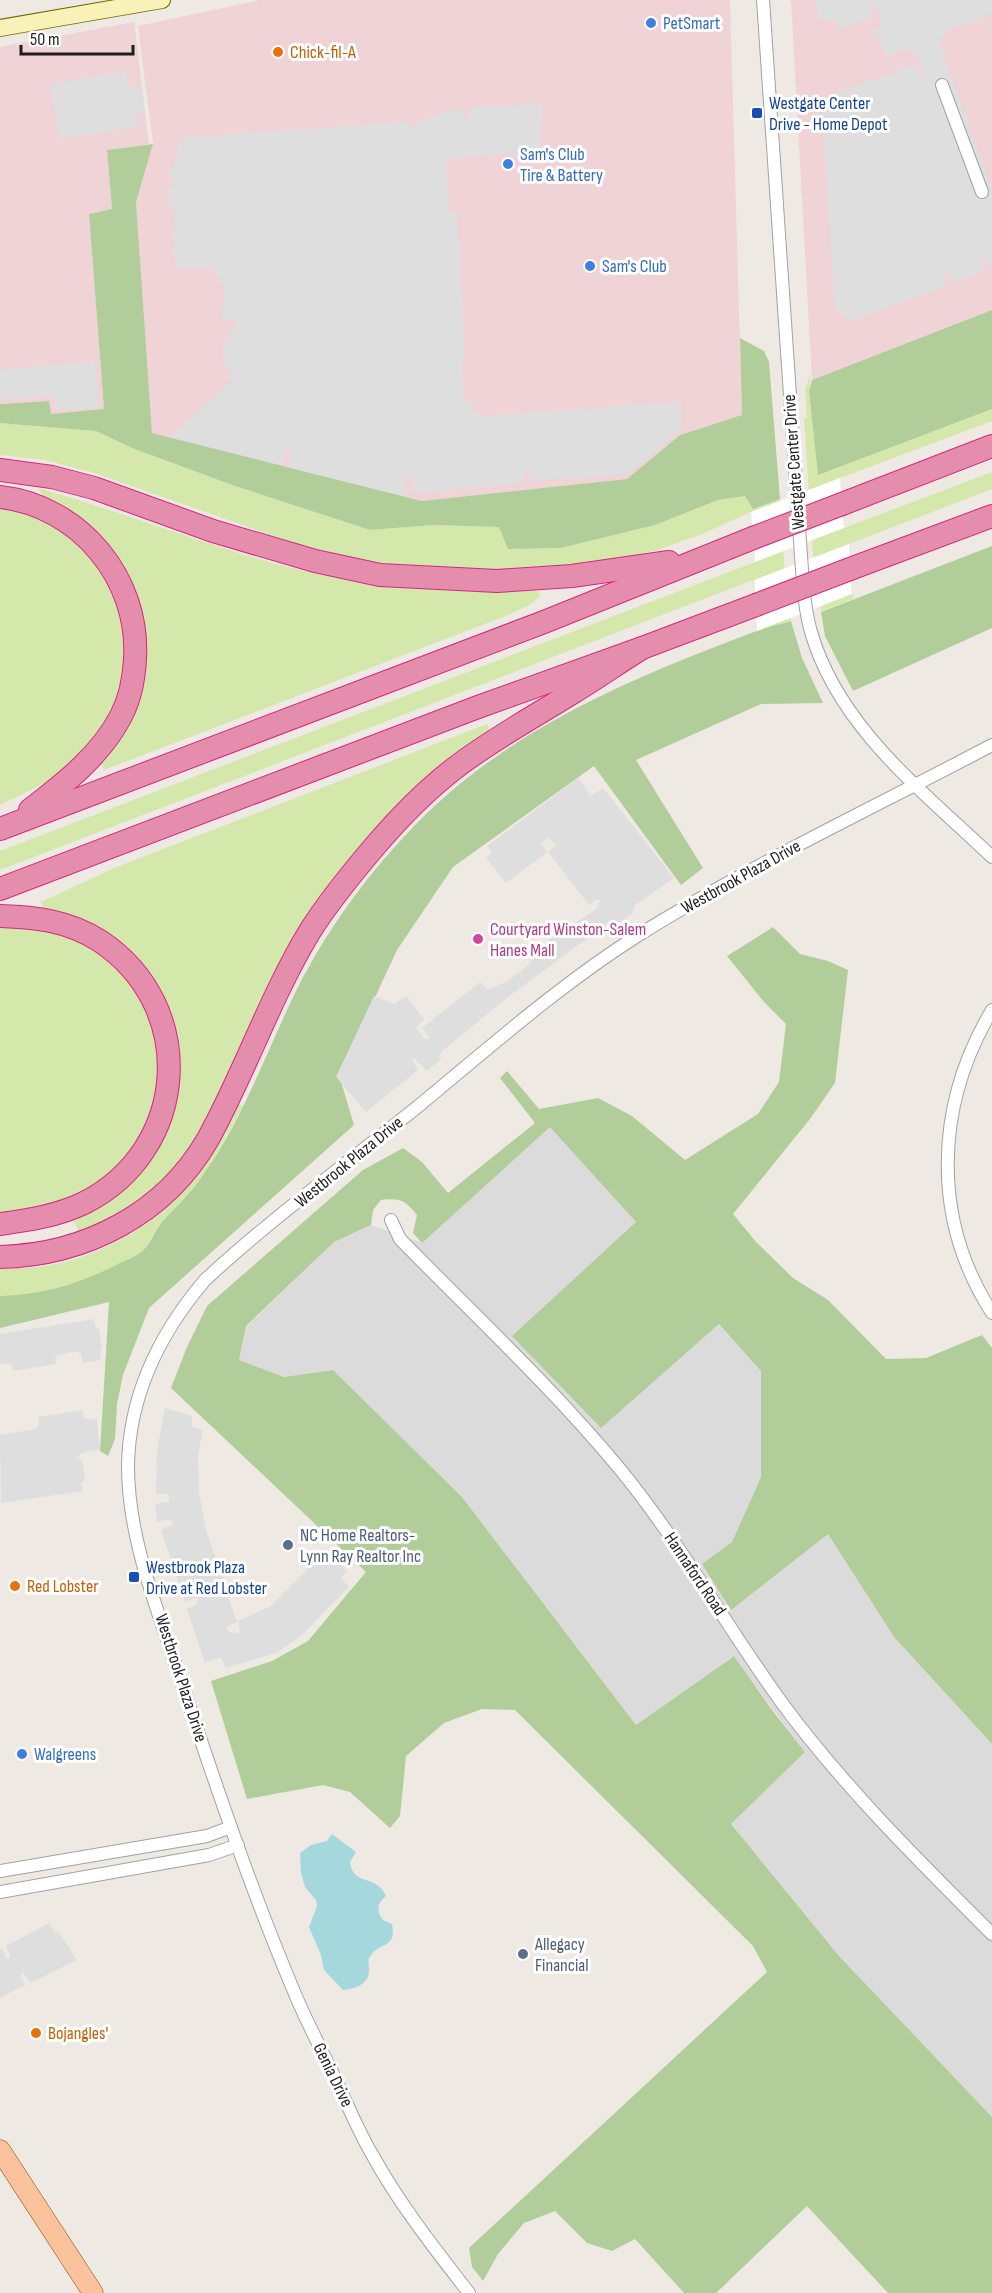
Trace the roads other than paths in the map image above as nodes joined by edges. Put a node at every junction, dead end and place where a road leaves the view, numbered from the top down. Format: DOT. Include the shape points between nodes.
graph roads {
  1 [pos="162,0"];
  2 [pos="763,0"];
  3 [pos="0,28"];
  4 [pos="942,85"];
  5 [pos="982,192"];
  6 [pos="992,446"];
  7 [pos="0,470"];
  8 [pos="0,497"];
  9 [pos="992,516"];
  10 [pos="703,557"];
  11 [pos="642,648"];
  12 [pos="992,745"];
  13 [pos="917,785"];
  14 [pos="4,827"];
  15 [pos="992,857"];
  16 [pos="0,889"];
  17 [pos="0,916"];
  18 [pos="992,1010"];
  19 [pos="391,1220"];
  20 [pos="0,1224"];
  21 [pos="0,1257"];
  22 [pos="992,1313"];
  23 [pos="234,1836"];
  24 [pos="0,1871"];
  25 [pos="0,1892"];
  26 [pos="992,1934"];
  27 [pos="0,2150"];
  28 [pos="93,2293"];
  29 [pos="469,2293"];
  1 -- 3 [label="main road"];
  2 -- 13 [label="street, Westgate Center Drive" via="807,617 825,669 852,717"];
  4 -- 5 [label="street"];
  6 -- 10 [label="highway, bridge"];
  7 -- 10 [label="highway" via="94,488 213,531 315,561 380,575 496,581 572,576"];
  8 -- 14 [label="highway" via="54,514 99,550 122,586 136,640 134,678 122,715 101,748 62,786"];
  9 -- 11 [label="highway, bridge"];
  10 -- 14 [label="highway" via="544,622"];
  11 -- 16 [label="highway"];
  11 -- 21 [label="highway" via="477,752 422,798 382,839 310,931 207,1140 161,1198 136,1217 88,1241"];
  12 -- 13 [label="street, Westbrook Plaza Drive"];
  13 -- 15 [label="street, Westgate Center Drive"];
  13 -- 23 [label="street, Westbrook Plaza Drive" via="779,854 627,943 546,1002 222,1264 178,1314 150,1363 140,1390 130,1443 129,1491 137,1545"];
  17 -- 20 [label="highway" via="45,919 69,926 99,941 123,961 145,986 160,1017 169,1076 161,1119 149,1143 114,1183 64,1211"];
  18 -- 22 [label="street" via="966,1062 954,1101 947,1162 958,1239 977,1288"];
  19 -- 26 [label="street, Hannaford Road" via="400,1239 545,1383 620,1470 664,1527 782,1703 836,1771 908,1851"];
  23 -- 24 [label="street" via="207,1836"];
  23 -- 25 [label="street" via="209,1854"];
  23 -- 29 [label="street, Genia Drive" via="299,2004 373,2157"];
  27 -- 28 [label="main road"];
}
